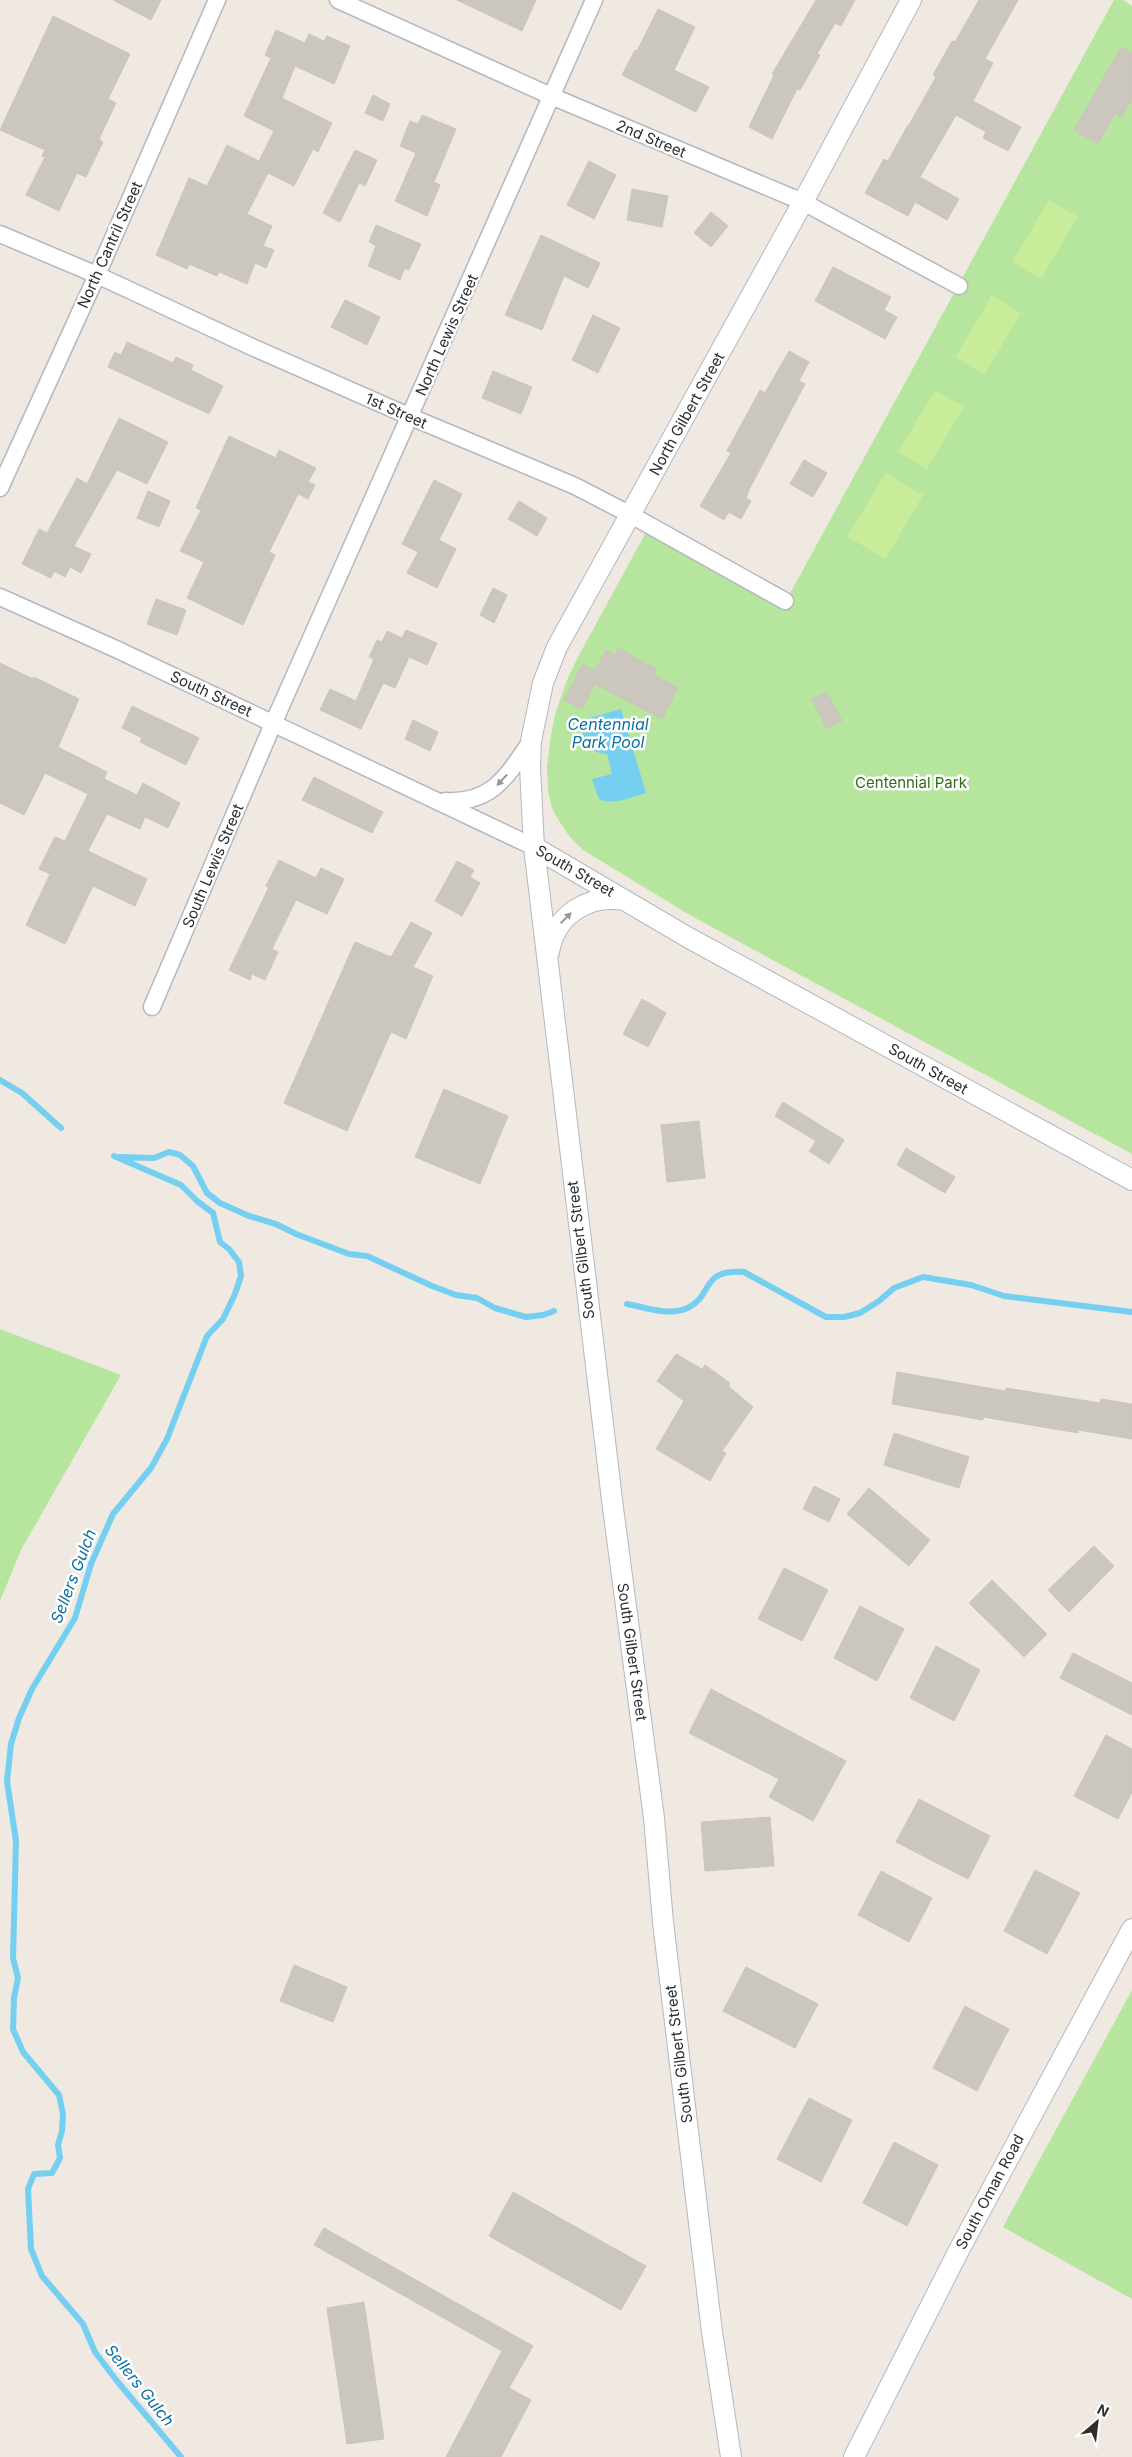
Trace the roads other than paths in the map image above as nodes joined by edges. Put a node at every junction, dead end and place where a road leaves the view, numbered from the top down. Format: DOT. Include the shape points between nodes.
graph roads {
  1 [pos="217,0"];
  2 [pos="338,0"];
  3 [pos="594,0"];
  4 [pos="911,0"];
  5 [pos="551,96"];
  6 [pos="803,202"];
  7 [pos="0,234"];
  8 [pos="97,275"];
  9 [pos="958,286"];
  10 [pos="411,417"];
  11 [pos="0,488"];
  12 [pos="631,515"];
  13 [pos="0,598"];
  14 [pos="785,601"];
  15 [pos="273,724"];
  16 [pos="531,741"];
  17 [pos="439,801"];
  18 [pos="534,847"];
  19 [pos="626,900"];
  20 [pos="547,962"];
  21 [pos="152,1007"];
  22 [pos="1132,1180"];
  23 [pos="1132,1929"];
  24 [pos="730,2457"];
  25 [pos="854,2457"];
  1 -- 8 [label="street, North Cantril Street"];
  2 -- 5 [label="street, 2nd Street"];
  3 -- 5 [label="street, North Lewis Street"];
  4 -- 6 [label="street, North Gilbert Street"];
  5 -- 6 [label="street, 2nd Street"];
  5 -- 10 [label="street, North Lewis Street"];
  6 -- 9 [label="street, 2nd Street"];
  6 -- 12 [label="street, North Gilbert Street"];
  7 -- 8 [label="street, 1st Street"];
  8 -- 10 [label="street, 1st Street"];
  8 -- 11 [label="street, North Cantril Street"];
  10 -- 12 [label="street, 1st Street" via="574,486"];
  10 -- 15 [label="street, North Lewis Street"];
  12 -- 14 [label="street, 1st Street"];
  12 -- 16 [label="street, North Gilbert Street" via="557,648 543,683"];
  13 -- 15 [label="street, South Street"];
  15 -- 17 [label="street, South Street"];
  15 -- 21 [label="street, South Lewis Street"];
  16 -- 17 [label="street, one-way" via="506,777 486,794 465,802"];
  16 -- 18 [label="street, North Gilbert Street"];
  17 -- 18 [label="street, South Street"];
  18 -- 19 [label="street, South Street"];
  18 -- 20 [label="street, South Gilbert Street"];
  20 -- 19 [label="street, one-way" via="559,925 577,908 602,898"];
  19 -- 22 [label="street, South Street" via="689,938"];
  20 -- 24 [label="street, South Gilbert Street" via="654,1818 663,1922 712,2332"];
  23 -- 25 [label="street, South Oman Road" via="958,2252"];
}
